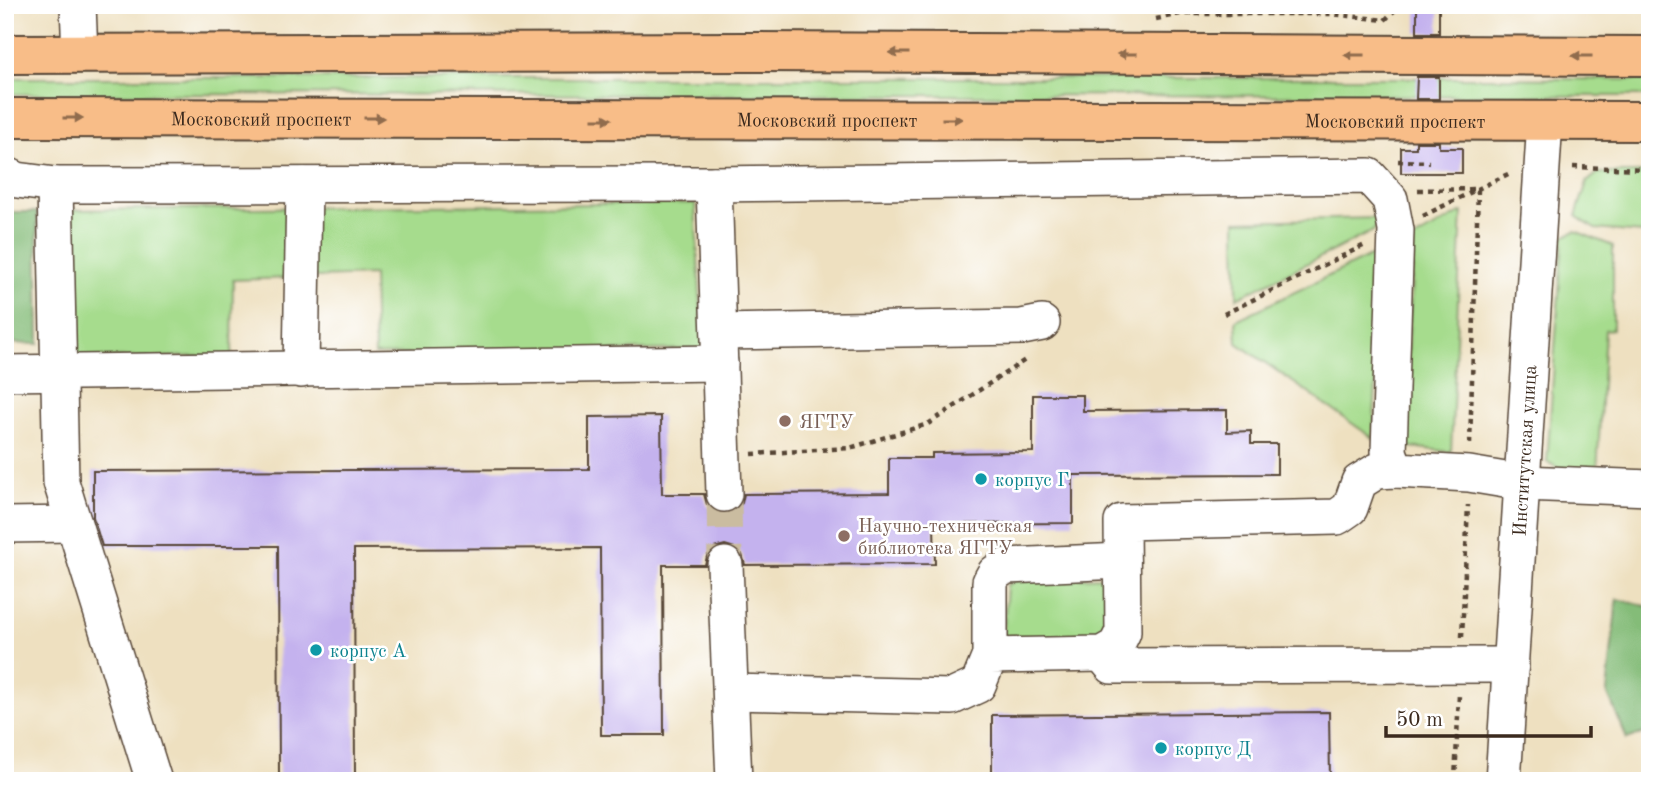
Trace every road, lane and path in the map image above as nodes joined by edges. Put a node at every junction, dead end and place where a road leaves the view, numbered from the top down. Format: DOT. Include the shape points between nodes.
graph roads {
  1 [pos="78,5"];
  2 [pos="1400,5"];
  3 [pos="1385,20"];
  4 [pos="5,54"];
  5 [pos="80,54"];
  6 [pos="1650,56"];
  7 [pos="5,118"];
  8 [pos="1545,120"];
  9 [pos="1650,121"];
  10 [pos="1401,161"];
  11 [pos="1429,162"];
  12 [pos="1542,167"];
  13 [pos="1650,169"];
  14 [pos="5,174"];
  15 [pos="714,184"];
  16 [pos="304,185"];
  17 [pos="55,186"];
  18 [pos="1478,188"];
  19 [pos="1409,190"];
  20 [pos="1396,230"];
  21 [pos="1224,314"];
  22 [pos="1042,323"];
  23 [pos="719,347"];
  24 [pos="301,370"];
  25 [pos="5,373"];
  26 [pos="59,374"];
  27 [pos="723,456"];
  28 [pos="1395,470"];
  29 [pos="1469,474"];
  30 [pos="1523,483"];
  31 [pos="1650,488"];
  32 [pos="724,494"];
  33 [pos="74,524"];
  34 [pos="5,525"];
  35 [pos="1122,561"];
  36 [pos="725,565"];
  37 [pos="1102,653"];
  38 [pos="990,656"];
  39 [pos="1461,665"];
  40 [pos="1511,665"];
  41 [pos="732,692"];
  42 [pos="155,781"];
  43 [pos="734,781"];
  44 [pos="1455,781"];
  45 [pos="1503,781"];
  1 -- 5 [label="street"];
  2 -- 3 [label="path"];
  4 -- 5 [label="main road"];
  6 -- 5 [label="main road, one-way"];
  7 -- 8 [label="main road, Московский проспект, one-way"];
  8 -- 9 [label="main road, Московский проспект"];
  8 -- 12 [label="street, Институтская улица"];
  10 -- 11 [label="path"];
  12 -- 13 [label="path"];
  12 -- 18 [label="path" via="1517,169"];
  12 -- 30 [label="street, Институтская улица"];
  14 -- 17 [label="street"];
  15 -- 16 [label="street"];
  15 -- 20 [label="street" via="1368,176 1390,200"];
  15 -- 23 [label="street"];
  16 -- 17 [label="street"];
  16 -- 24 [label="street"];
  17 -- 26 [label="street"];
  18 -- 19 [label="path"];
  18 -- 20 [label="path"];
  18 -- 29 [label="path"];
  20 -- 21 [label="path"];
  20 -- 28 [label="street" via="1390,452"];
  22 -- 23 [label="street"];
  22 -- 27 [label="path" via="1044,334 1028,358 928,424 850,448"];
  23 -- 24 [label="street"];
  23 -- 27 [label="street"];
  24 -- 26 [label="street"];
  25 -- 26 [label="street"];
  26 -- 33 [label="street" via="61,482"];
  27 -- 32 [label="street"];
  28 -- 29 [label="street"];
  28 -- 35 [label="street" via="1377,471 1359,482 1350,509 1337,517 1122,522"];
  29 -- 30 [label="street"];
  29 -- 39 [label="path"];
  30 -- 31 [label="street"];
  30 -- 40 [label="street, Институтская улица"];
  33 -- 34 [label="street"];
  33 -- 42 [label="street"];
  35 -- 37 [label="street" via="1123,632 1116,646"];
  35 -- 38 [label="street" via="1006,566 995,573 990,582"];
  36 -- 41 [label="street"];
  37 -- 38 [label="street"];
  37 -- 39 [label="street" via="1112,666"];
  38 -- 41 [label="street" via="978,685 953,696"];
  39 -- 40 [label="street"];
  39 -- 44 [label="path"];
  40 -- 45 [label="street, Институтская улица"];
  41 -- 43 [label="street"];
}
